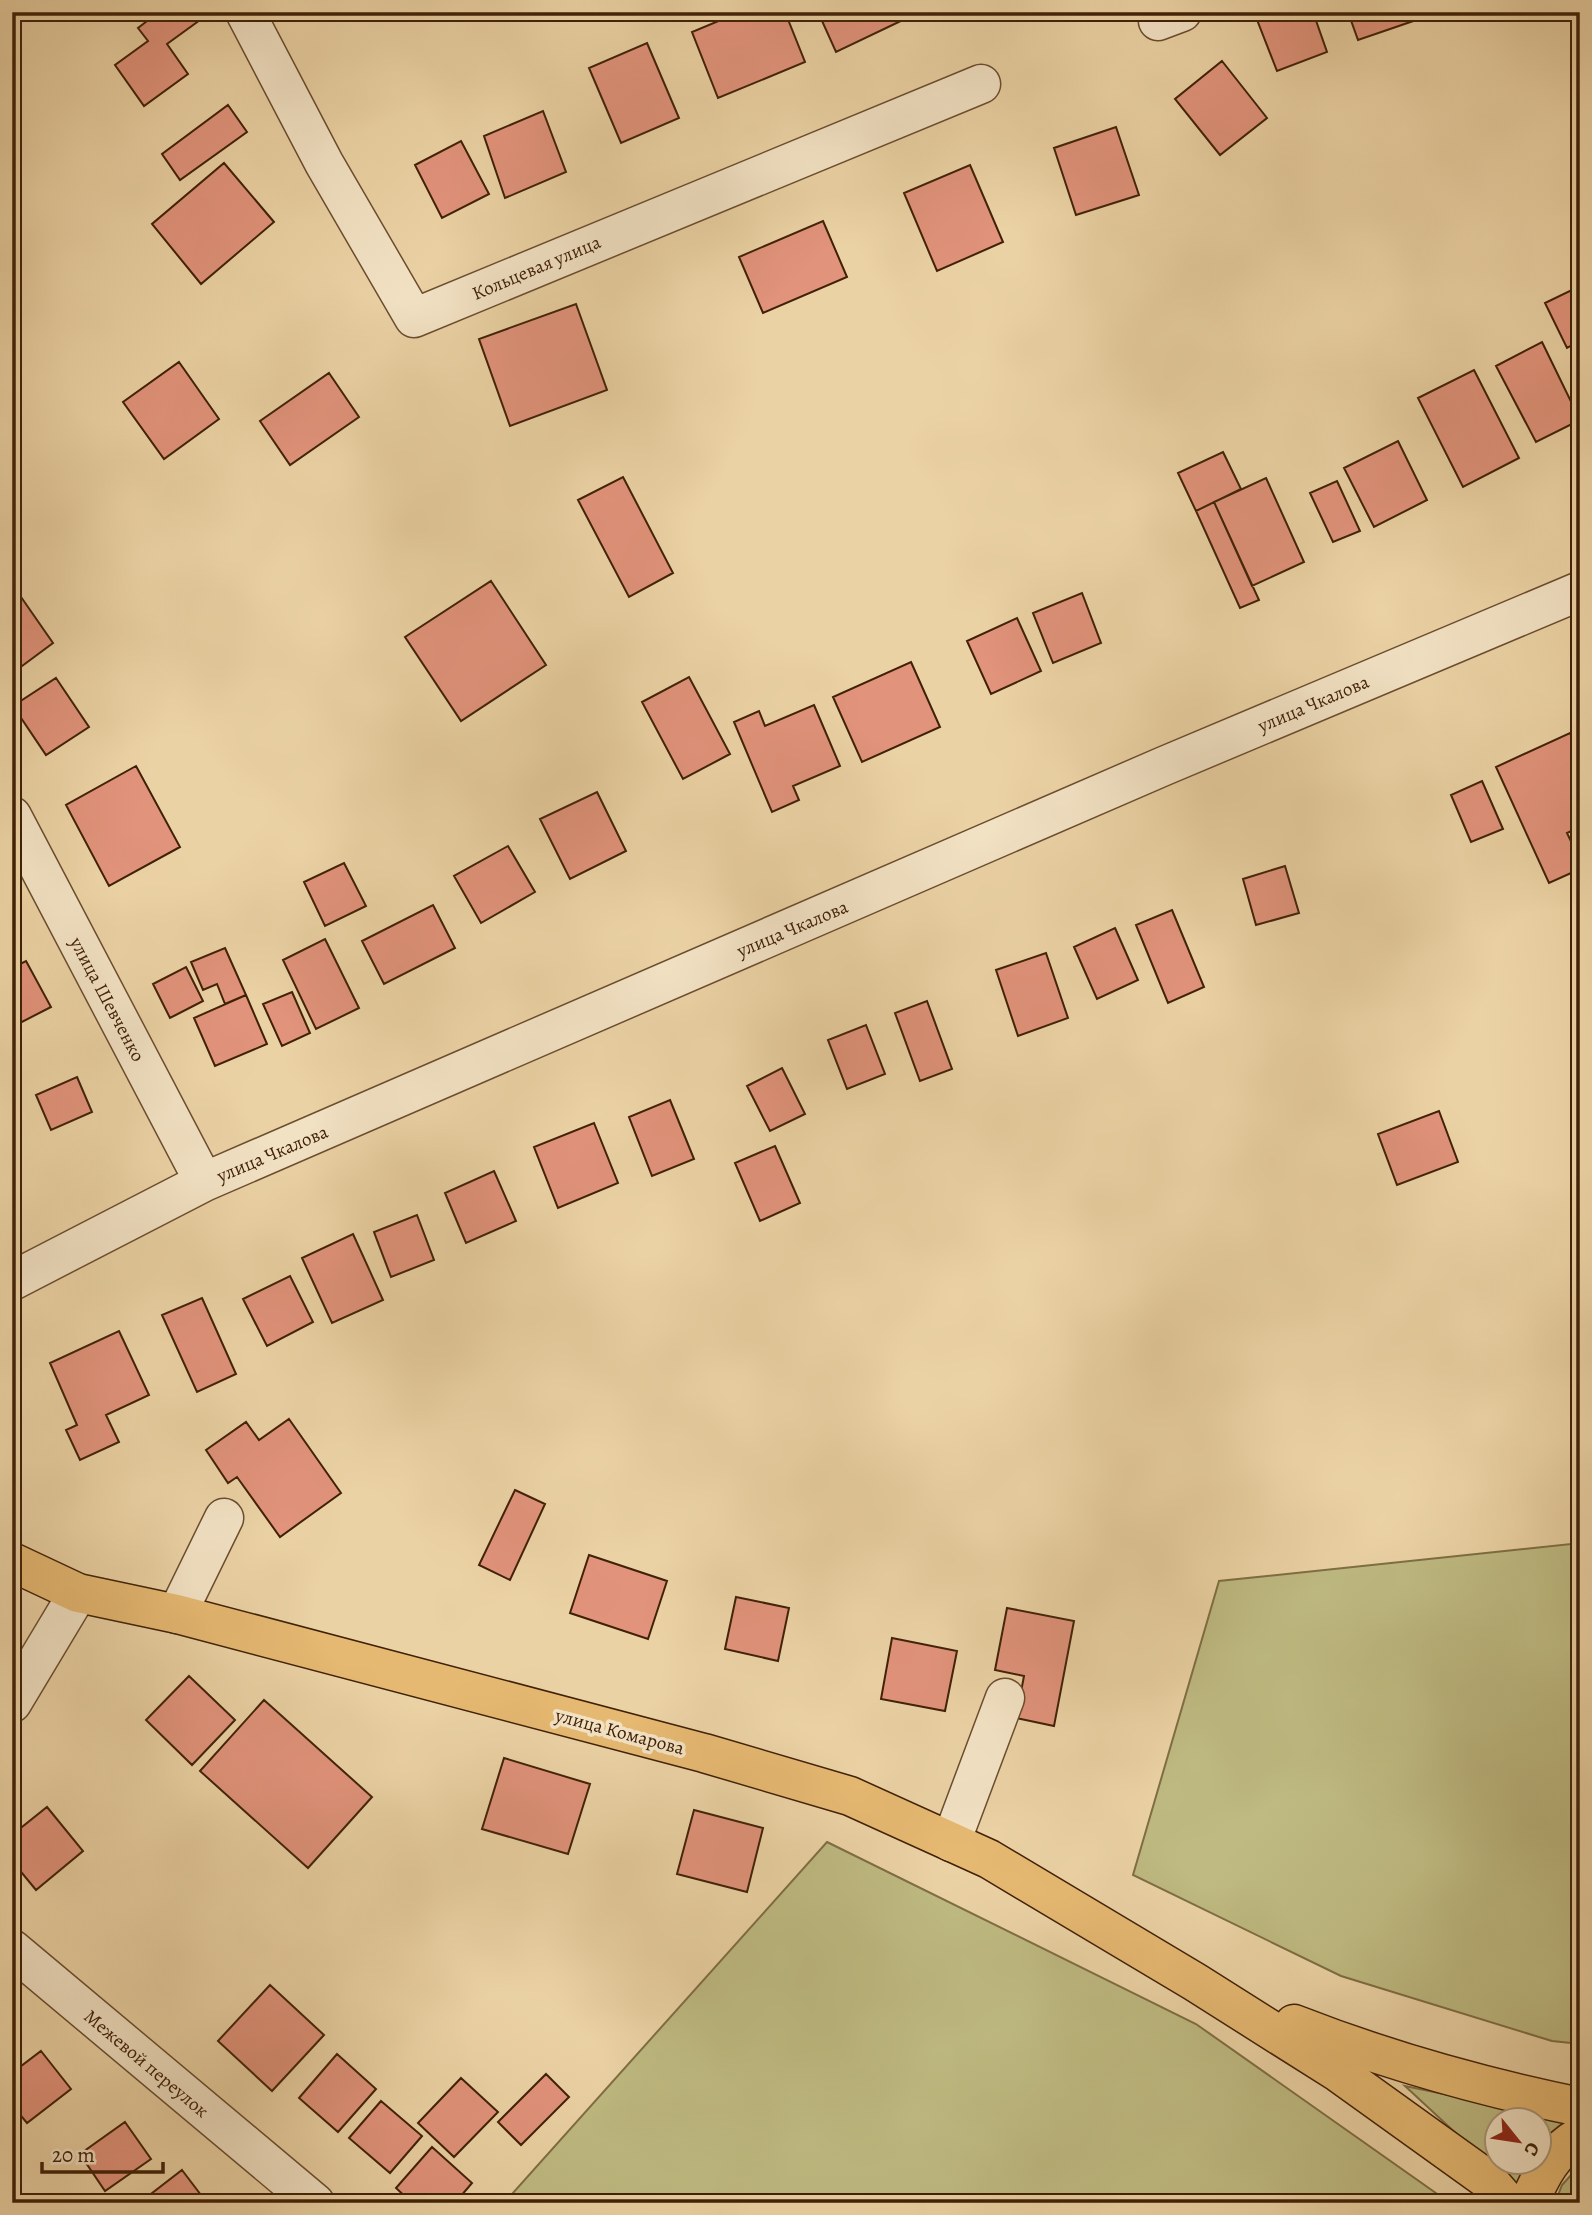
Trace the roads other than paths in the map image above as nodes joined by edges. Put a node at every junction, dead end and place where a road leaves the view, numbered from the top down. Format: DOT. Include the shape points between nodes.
graph roads {
  1 [pos="245,12"];
  2 [pos="981,84"];
  3 [pos="1580,591"];
  4 [pos="12,816"];
  5 [pos="204,1182"];
  6 [pos="12,1281"];
  7 [pos="224,1518"];
  8 [pos="12,1562"];
  9 [pos="78,1593"];
  10 [pos="177,1614"];
  11 [pos="1005,1698"];
  12 [pos="12,1703"];
  13 [pos="951,1842"];
  14 [pos="12,1949"];
  15 [pos="1195,1982"];
  16 [pos="1580,2107"];
  17 [pos="1580,2136"];
  18 [pos="315,2203"];
  19 [pos="1508,2203"];
  20 [pos="1529,2203"];
  1 -- 2 [label="street, Кольцевая улица" via="324,163 414,318"];
  3 -- 5 [label="street, улица Чкалова"];
  4 -- 5 [label="street, улица Шевченко"];
  5 -- 6 [label="street, улица Чкалова"];
  7 -- 10 [label="street"];
  8 -- 9 [label="main road, улица Комарова"];
  9 -- 10 [label="main road, улица Комарова"];
  9 -- 12 [label="street"];
  10 -- 13 [label="main road, улица Комарова" via="770,1772 850,1796"];
  11 -- 13 [label="street"];
  13 -- 15 [label="main road, улица Комарова" via="989,1859"];
  14 -- 18 [label="street, Межевой переулок"];
  15 -- 16 [label="main road" via="1354,2048 1465,2081"];
  15 -- 19 [label="main road" via="1339,2073 1488,2180"];
  17 -- 20 [label="main road" via="1567,2143 1542,2172"];
}
